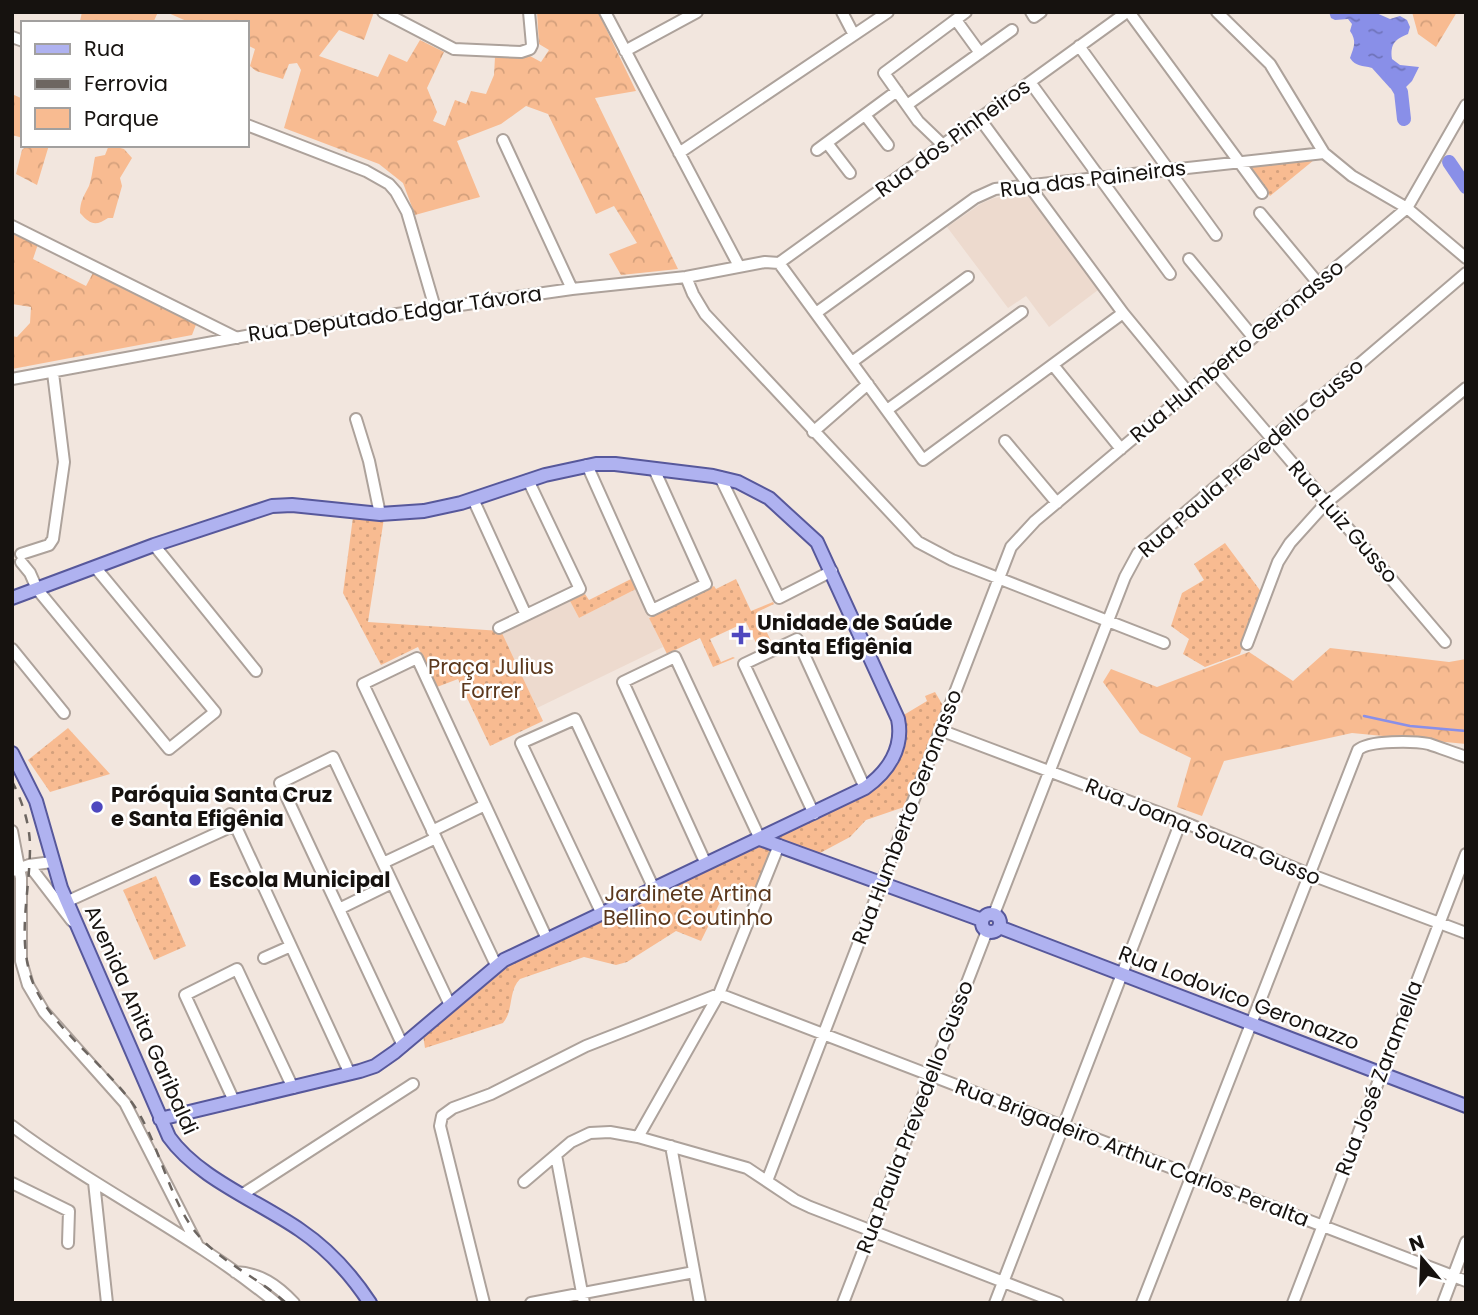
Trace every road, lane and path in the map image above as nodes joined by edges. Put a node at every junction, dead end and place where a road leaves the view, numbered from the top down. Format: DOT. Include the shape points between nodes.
graph roads {
  1 [pos="383,12"];
  2 [pos="529,12"];
  3 [pos="605,12"];
  4 [pos="696,12"];
  5 [pos="842,12"];
  6 [pos="888,12"];
  7 [pos="966,12"];
  8 [pos="1031,12"];
  9 [pos="1041,12"];
  10 [pos="1128,12"];
  11 [pos="1217,12"];
  12 [pos="956,19"];
  13 [pos="1012,30"];
  14 [pos="854,35"];
  15 [pos="1079,46"];
  16 [pos="625,51"];
  17 [pos="980,53"];
  18 [pos="1030,82"];
  19 [pos="897,91"];
  20 [pos="907,105"];
  21 [pos="1466,106"];
  22 [pos="865,115"];
  23 [pos="979,119"];
  24 [pos="248,125"];
  25 [pos="503,140"];
  26 [pos="827,143"];
  27 [pos="888,145"];
  28 [pos="943,145"];
  29 [pos="817,150"];
  30 [pos="679,153"];
  31 [pos="1324,153"];
  32 [pos="1239,162"];
  33 [pos="1168,169"];
  34 [pos="850,173"];
  35 [pos="1099,177"];
  36 [pos="1028,184"];
  37 [pos="1262,193"];
  38 [pos="1407,208"];
  39 [pos="1260,213"];
  40 [pos="12,226"];
  41 [pos="1216,235"];
  42 [pos="1466,258"];
  43 [pos="1189,259"];
  44 [pos="779,263"];
  45 [pos="739,267"];
  46 [pos="1466,272"];
  47 [pos="1170,274"];
  48 [pos="686,277"];
  49 [pos="968,277"];
  50 [pos="1318,283"];
  51 [pos="572,289"];
  52 [pos="435,308"];
  53 [pos="1022,312"];
  54 [pos="816,313"];
  55 [pos="1123,313"];
  56 [pos="1253,337"];
  57 [pos="237,338"];
  58 [pos="852,362"];
  59 [pos="1053,365"];
  60 [pos="1213,371"];
  61 [pos="53,373"];
  62 [pos="12,379"];
  63 [pos="868,384"];
  64 [pos="1466,388"];
  65 [pos="1188,392"];
  66 [pos="887,410"];
  67 [pos="356,419"];
  68 [pos="813,432"];
  69 [pos="1271,438"];
  70 [pos="1005,441"];
  71 [pos="1121,449"];
  72 [pos="587,465"];
  73 [pos="654,468"];
  74 [pos="720,477"];
  75 [pos="528,480"];
  76 [pos="473,499"];
  77 [pos="1057,502"];
  78 [pos="1326,503"];
  79 [pos="380,513"];
  80 [pos="154,545"];
  81 [pos="17,557"];
  82 [pos="95,567"];
  83 [pos="832,572"];
  84 [pos="999,578"];
  85 [pos="37,589"];
  86 [pos="12,598"];
  87 [pos="526,615"];
  88 [pos="1108,621"];
  89 [pos="499,628"];
  90 [pos="1445,642"];
  91 [pos="1164,643"];
  92 [pos="1247,644"];
  93 [pos="12,649"];
  94 [pos="256,671"];
  95 [pos="64,713"];
  96 [pos="940,730"];
  97 [pos="12,753"];
  98 [pos="1466,757"];
  99 [pos="1049,772"];
  100 [pos="866,788"];
  101 [pos="485,806"];
  102 [pos="230,814"];
  103 [pos="814,814"];
  104 [pos="1181,821"];
  105 [pos="235,825"];
  106 [pos="12,831"];
  107 [pos="434,834"];
  108 [pos="760,839"];
  109 [pos="779,845"];
  110 [pos="1466,854"];
  111 [pos="52,862"];
  112 [pos="383,863"];
  113 [pos="706,864"];
  114 [pos="21,868"];
  115 [pos="1309,874"];
  116 [pos="393,883"];
  117 [pos="882,883"];
  118 [pos="654,889"];
  119 [pos="66,902"];
  120 [pos="339,909"];
  121 [pos="601,914"];
  122 [pos="990,923"];
  123 [pos="1439,923"];
  124 [pos="79,931"];
  125 [pos="1466,933"];
  126 [pos="547,939"];
  127 [pos="291,946"];
  128 [pos="264,958"];
  129 [pos="496,965"];
  130 [pos="1122,974"];
  131 [pos="719,994"];
  132 [pos="450,1005"];
  133 [pos="1251,1024"];
  134 [pos="824,1034"];
  135 [pos="403,1046"];
  136 [pos="351,1074"];
  137 [pos="1381,1074"];
  138 [pos="931,1076"];
  139 [pos="414,1084"];
  140 [pos="293,1087"];
  141 [pos="234,1101"];
  142 [pos="1466,1106"];
  143 [pos="160,1119"];
  144 [pos="12,1126"];
  145 [pos="1063,1126"];
  146 [pos="169,1137"];
  147 [pos="638,1137"];
  148 [pos="671,1146"];
  149 [pos="150,1149"];
  150 [pos="556,1155"];
  151 [pos="1191,1176"];
  152 [pos="767,1181"];
  153 [pos="94,1182"];
  154 [pos="524,1182"];
  155 [pos="12,1183"];
  156 [pos="243,1194"];
  157 [pos="1322,1226"];
  158 [pos="871,1231"];
  159 [pos="1466,1242"];
  160 [pos="68,1243"];
  161 [pos="197,1244"];
  162 [pos="235,1272"];
  163 [pos="694,1272"];
  164 [pos="1453,1276"];
  165 [pos="1466,1281"];
  166 [pos="1004,1282"];
  167 [pos="583,1298"];
  168 [pos="107,1303"];
  169 [pos="276,1303"];
  170 [pos="295,1303"];
  171 [pos="370,1303"];
  172 [pos="484,1303"];
  173 [pos="531,1303"];
  174 [pos="700,1303"];
  175 [pos="843,1303"];
  176 [pos="995,1303"];
  177 [pos="1058,1303"];
  178 [pos="1142,1303"];
  179 [pos="1293,1303"];
  180 [pos="1443,1303"];
  1 -- 2 [label="street" via="454,49 521,52 530,49 532,40"];
  3 -- 16 [label="street"];
  4 -- 16 [label="street"];
  5 -- 14 [label="street"];
  6 -- 14 [label="street"];
  7 -- 12 [label="street"];
  8 -- 9 [label="street" via="1034,17"];
  10 -- 15 [label="street, Rua dos Pinheiros"];
  10 -- 32 [label="street"];
  11 -- 31 [label="street" via="1270,64"];
  12 -- 17 [label="street"];
  12 -- 19 [label="street" via="884,73"];
  13 -- 17 [label="street"];
  14 -- 30 [label="street"];
  15 -- 18 [label="street, Rua dos Pinheiros"];
  15 -- 33 [label="street"];
  16 -- 30 [label="street"];
  17 -- 20 [label="street"];
  18 -- 23 [label="street, Rua dos Pinheiros"];
  18 -- 35 [label="street"];
  19 -- 20 [label="street"];
  19 -- 22 [label="street"];
  20 -- 28 [label="street"];
  21 -- 38 [label="street, Rua Humberto Geronasso"];
  22 -- 26 [label="street"];
  22 -- 27 [label="street"];
  23 -- 28 [label="street, Rua dos Pinheiros"];
  23 -- 36 [label="street"];
  24 -- 52 [label="street" via="389,184 407,212"];
  25 -- 51 [label="street"];
  26 -- 29 [label="street"];
  26 -- 34 [label="street"];
  28 -- 44 [label="street, Rua dos Pinheiros"];
  30 -- 45 [label="street"];
  31 -- 32 [label="street, Rua das Paineiras"];
  31 -- 38 [label="street" via="1352,176"];
  32 -- 33 [label="street, Rua das Paineiras"];
  32 -- 37 [label="street"];
  33 -- 35 [label="street, Rua das Paineiras"];
  33 -- 41 [label="street"];
  35 -- 36 [label="street, Rua das Paineiras"];
  35 -- 47 [label="street"];
  36 -- 54 [label="street, Rua das Paineiras" via="995,189 975,198"];
  36 -- 55 [label="street"];
  38 -- 42 [label="street"];
  38 -- 50 [label="street, Rua Humberto Geronasso"];
  39 -- 50 [label="street"];
  40 -- 57 [label="street"];
  43 -- 56 [label="street"];
  44 -- 45 [label="street, Rua Deputado Edgar Távora"];
  44 -- 54 [label="street"];
  45 -- 48 [label="street, Rua Deputado Edgar Távora"];
  46 -- 69 [label="street, Rua Paula Prevedello Gusso"];
  48 -- 51 [label="street, Rua Deputado Edgar Távora"];
  48 -- 68 [label="street" via="705,314"];
  49 -- 58 [label="street"];
  50 -- 56 [label="street, Rua Humberto Geronasso"];
  51 -- 52 [label="street, Rua Deputado Edgar Távora"];
  52 -- 57 [label="street, Rua Deputado Edgar Távora"];
  53 -- 66 [label="street"];
  54 -- 58 [label="street"];
  55 -- 59 [label="street"];
  55 -- 65 [label="street"];
  56 -- 60 [label="street, Rua Humberto Geronasso"];
  57 -- 61 [label="street, Rua Deputado Edgar Távora"];
  58 -- 63 [label="street"];
  59 -- 66 [label="street" via="923,460"];
  59 -- 71 [label="street"];
  60 -- 65 [label="street, Rua Humberto Geronasso"];
  60 -- 69 [label="street, Rua Luiz Gusso"];
  61 -- 62 [label="street, Rua Deputado Edgar Távora"];
  61 -- 81 [label="street" via="64,450 53,538 49,545"];
  63 -- 66 [label="street"];
  63 -- 68 [label="street"];
  64 -- 78 [label="street"];
  65 -- 71 [label="street, Rua Humberto Geronasso"];
  67 -- 79 [label="street"];
  68 -- 84 [label="street" via="918,542"];
  69 -- 78 [label="street, Rua Luiz Gusso"];
  69 -- 88 [label="street, Rua Paula Prevedello Gusso" via="1138,553"];
  70 -- 77 [label="street"];
  71 -- 77 [label="street, Rua Humberto Geronasso"];
  72 -- 73 [label="main road"];
  72 -- 73 [label="street" via="652,610 706,584"];
  72 -- 75 [label="main road"];
  73 -- 74 [label="main road"];
  74 -- 83 [label="main road" via="769,498 817,542"];
  74 -- 83 [label="street" via="779,598"];
  75 -- 76 [label="main road"];
  75 -- 87 [label="street" via="580,589"];
  76 -- 79 [label="main road" via="438,509"];
  76 -- 87 [label="street"];
  77 -- 84 [label="street, Rua Humberto Geronasso" via="1018,537"];
  78 -- 90 [label="street, Rua Luiz Gusso"];
  78 -- 92 [label="street" via="1283,553"];
  79 -- 80 [label="main road" via="272,506"];
  80 -- 82 [label="main road"];
  80 -- 94 [label="street"];
  81 -- 85 [label="street"];
  82 -- 85 [label="main road"];
  82 -- 85 [label="street" via="215,712 169,749"];
  83 -- 100 [label="main road" via="900,726 889,766"];
  84 -- 88 [label="street"];
  84 -- 96 [label="street, Rua Humberto Geronasso"];
  85 -- 86 [label="main road"];
  87 -- 89 [label="street"];
  88 -- 91 [label="street"];
  88 -- 99 [label="street, Rua Paula Prevedello Gusso"];
  93 -- 95 [label="street"];
  96 -- 99 [label="street, Rua Joana Souza Gusso"];
  96 -- 117 [label="street, Rua Humberto Geronasso"];
  97 -- 111 [label="main road, Avenida Anita Garibaldi" via="36,801"];
  98 -- 115 [label="street" via="1422,743 1362,746"];
  99 -- 104 [label="street, Rua Joana Souza Gusso"];
  99 -- 122 [label="street, Rua Paula Prevedello Gusso"];
  100 -- 103 [label="main road"];
  100 -- 103 [label="street" via="797,639 744,664"];
  101 -- 107 [label="street"];
  101 -- 107 [label="street" via="417,658 363,684"];
  101 -- 126 [label="street"];
  102 -- 105 [label="street"];
  103 -- 108 [label="main road"];
  104 -- 115 [label="street, Rua Joana Souza Gusso"];
  104 -- 130 [label="street"];
  105 -- 119 [label="street"];
  105 -- 127 [label="street"];
  106 -- 114 [label="street"];
  107 -- 112 [label="street"];
  107 -- 129 [label="street"];
  108 -- 109 [label="main road, Rua Lodovico Geronazzo"];
  108 -- 113 [label="main road"];
  108 -- 113 [label="street" via="676,657 624,682"];
  109 -- 117 [label="main road, Rua Lodovico Geronazzo"];
  109 -- 131 [label="street"];
  110 -- 123 [label="street, Rua José Zaramella"];
  111 -- 114 [label="street"];
  111 -- 119 [label="main road, Avenida Anita Garibaldi"];
  112 -- 116 [label="street"];
  112 -- 120 [label="street" via="333,757 280,783"];
  113 -- 118 [label="main road"];
  114 -- 124 [label="street"];
  114 -- 149 [label="street" via="20,947 28,985 44,1012 119,1095"];
  115 -- 123 [label="street, Rua Joana Souza Gusso"];
  115 -- 133 [label="street"];
  116 -- 120 [label="street"];
  116 -- 132 [label="street"];
  117 -- 122 [label="main road, Rua Lodovico Geronazzo"];
  117 -- 134 [label="street, Rua Humberto Geronasso"];
  118 -- 121 [label="main road"];
  118 -- 121 [label="street" via="575,719 521,743"];
  119 -- 124 [label="main road, Avenida Anita Garibaldi"];
  120 -- 135 [label="street"];
  121 -- 126 [label="main road"];
  122 -- 130 [label="main road, Rua Lodovico Geronazzo"];
  122 -- 138 [label="street, Rua Paula Prevedello Gusso"];
  123 -- 125 [label="street, Rua Joana Souza Gusso"];
  123 -- 137 [label="street, Rua José Zaramella"];
  124 -- 143 [label="main road, Avenida Anita Garibaldi"];
  126 -- 129 [label="main road"];
  127 -- 128 [label="street"];
  127 -- 136 [label="street"];
  129 -- 132 [label="main road"];
  130 -- 133 [label="main road, Rua Lodovico Geronazzo"];
  130 -- 145 [label="street"];
  131 -- 134 [label="street, Rua Brigadeiro Arthur Carlos Peralta"];
  131 -- 147 [label="street"];
  131 -- 172 [label="street" via="573,1052 442,1116 440,1126"];
  132 -- 135 [label="main road"];
  133 -- 137 [label="main road, Rua Lodovico Geronazzo"];
  133 -- 151 [label="street"];
  134 -- 138 [label="street, Rua Brigadeiro Arthur Carlos Peralta"];
  134 -- 152 [label="street, Rua Humberto Geronasso"];
  135 -- 136 [label="main road" via="382,1062"];
  136 -- 140 [label="main road"];
  137 -- 142 [label="main road, Rua Lodovico Geronazzo"];
  137 -- 157 [label="street, Rua José Zaramella"];
  138 -- 145 [label="street, Rua Brigadeiro Arthur Carlos Peralta"];
  138 -- 158 [label="street, Rua Paula Prevedello Gusso"];
  139 -- 156 [label="street"];
  140 -- 141 [label="main road"];
  140 -- 141 [label="street" via="237,970 185,995"];
  141 -- 143 [label="main road"];
  143 -- 146 [label="main road, Avenida Anita Garibaldi"];
  144 -- 153 [label="street"];
  145 -- 151 [label="street, Rua Brigadeiro Arthur Carlos Peralta"];
  145 -- 166 [label="street"];
  146 -- 149 [label="street"];
  146 -- 156 [label="main road, Avenida Anita Garibaldi" via="193,1163"];
  147 -- 148 [label="street"];
  147 -- 150 [label="street" via="590,1133"];
  148 -- 152 [label="street" via="747,1168"];
  148 -- 163 [label="street"];
  149 -- 161 [label="street"];
  150 -- 154 [label="street"];
  150 -- 167 [label="street"];
  151 -- 157 [label="street, Rua Brigadeiro Arthur Carlos Peralta"];
  151 -- 178 [label="street"];
  152 -- 158 [label="street" via="803,1204"];
  153 -- 161 [label="street"];
  153 -- 168 [label="street"];
  155 -- 160 [label="street" via="69,1211"];
  156 -- 171 [label="main road, Avenida Anita Garibaldi" via="319,1244"];
  157 -- 164 [label="street, Rua Brigadeiro Arthur Carlos Peralta"];
  157 -- 179 [label="street, Rua José Zaramella"];
  158 -- 166 [label="street"];
  158 -- 175 [label="street, Rua Paula Prevedello Gusso"];
  159 -- 164 [label="street"];
  161 -- 162 [label="street"];
  162 -- 169 [label="street"];
  162 -- 170 [label="street" via="254,1273"];
  163 -- 167 [label="street"];
  163 -- 174 [label="street"];
  164 -- 165 [label="street, Rua Brigadeiro Arthur Carlos Peralta"];
  164 -- 180 [label="street"];
  166 -- 176 [label="street"];
  166 -- 177 [label="street"];
  167 -- 173 [label="street"];
}
